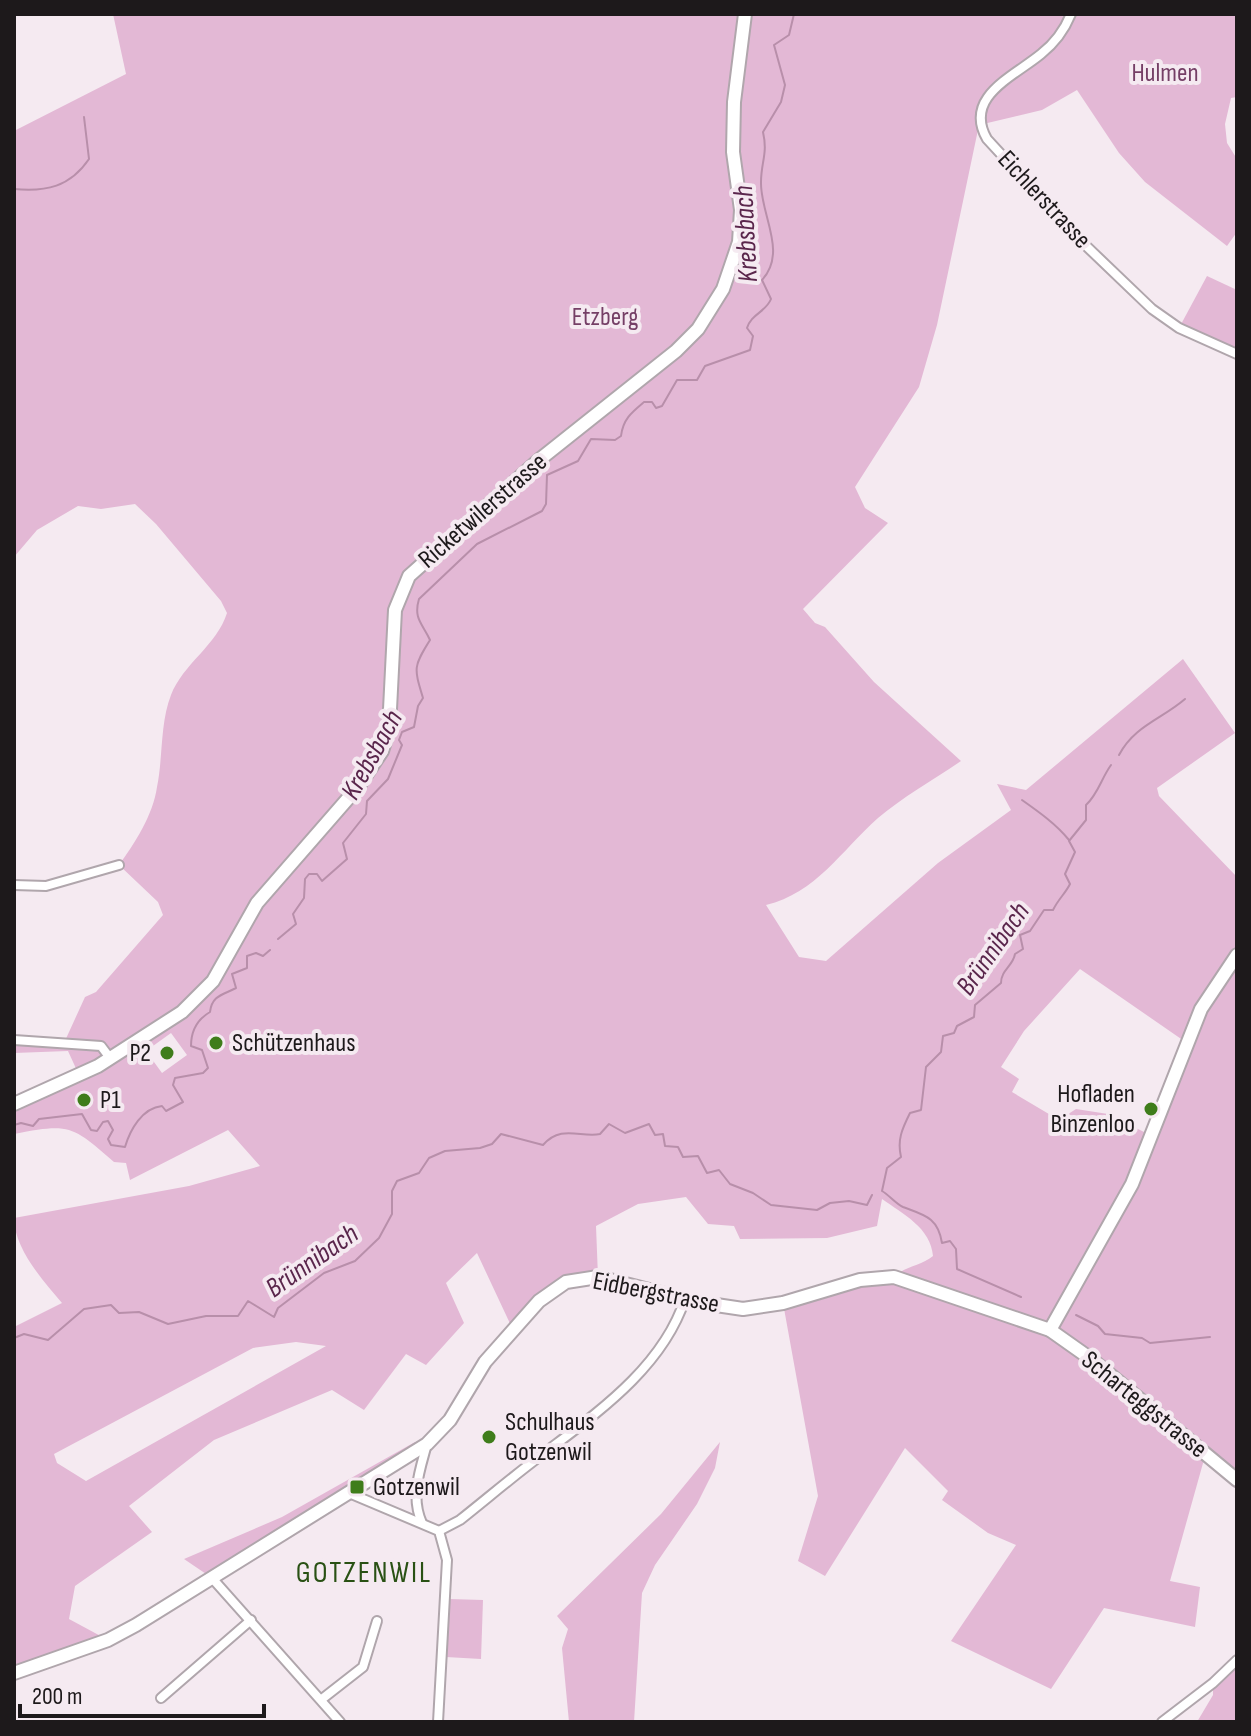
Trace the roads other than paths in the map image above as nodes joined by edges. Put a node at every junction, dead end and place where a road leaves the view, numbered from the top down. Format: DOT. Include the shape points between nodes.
graph roads {
  1 [pos="745,14"];
  2 [pos="1071,14"];
  3 [pos="1237,354"];
  4 [pos="119,865"];
  5 [pos="14,885"];
  6 [pos="1237,955"];
  7 [pos="14,1040"];
  8 [pos="110,1058"];
  9 [pos="14,1104"];
  10 [pos="685,1299"];
  11 [pos="1050,1330"];
  12 [pos="427,1444"];
  13 [pos="1237,1480"];
  14 [pos="349,1493"];
  15 [pos="422,1523"];
  16 [pos="439,1531"];
  17 [pos="212,1578"];
  18 [pos="251,1620"];
  19 [pos="377,1621"];
  20 [pos="1237,1660"];
  21 [pos="14,1673"];
  22 [pos="161,1698"];
  23 [pos="322,1699"];
  24 [pos="340,1722"];
  25 [pos="438,1722"];
  26 [pos="1162,1722"];
  1 -- 8 [label="street, Ricketwilerstrasse" via="734,102 739,242 723,289 698,329 676,351 539,460 409,576 395,610 389,729 371,771 266,892 198,998"];
  2 -- 3 [label="street, Eichlerstrasse" via="1059,38 990,93 980,108 979,125 1071,231 1152,309 1179,328"];
  4 -- 5 [label="street" via="46,886"];
  6 -- 11 [label="street" via="1201,1009 1132,1184"];
  7 -- 8 [label="street" via="101,1046"];
  8 -- 9 [label="street, Ricketwilerstrasse"];
  10 -- 11 [label="street, Eidbergstrasse" via="743,1309 868,1278 894,1277"];
  10 -- 12 [label="street, Eidbergstrasse" via="598,1277 555,1288 485,1362 450,1420"];
  10 -- 16 [label="street" via="669,1334 594,1418"];
  11 -- 13 [label="street, Scharteggstrasse"];
  12 -- 14 [label="street, Eidbergstrasse"];
  12 -- 15 [label="street" via="416,1482"];
  14 -- 15 [label="street"];
  14 -- 17 [label="street, Eidbergstrasse"];
  15 -- 16 [label="street"];
  16 -- 25 [label="street" via="447,1560"];
  17 -- 18 [label="street"];
  17 -- 21 [label="street, Eidbergstrasse" via="108,1640"];
  18 -- 22 [label="street"];
  18 -- 23 [label="street"];
  19 -- 23 [label="street" via="363,1667"];
  20 -- 26 [label="street"];
  23 -- 24 [label="street"];
}
